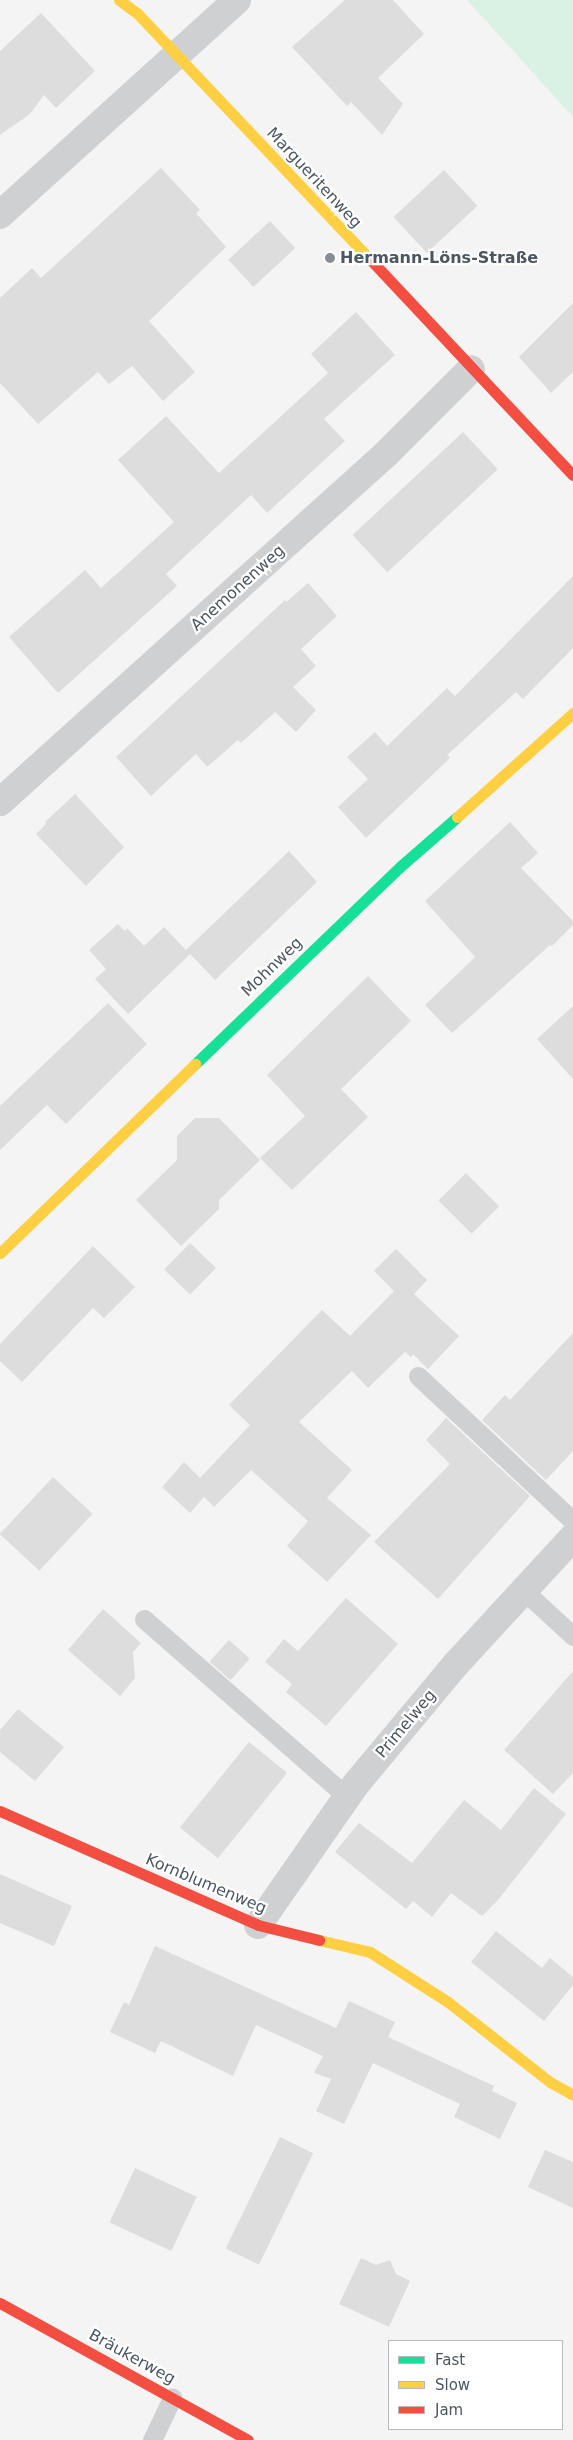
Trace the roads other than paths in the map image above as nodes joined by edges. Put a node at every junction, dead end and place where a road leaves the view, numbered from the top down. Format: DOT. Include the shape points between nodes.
graph roads {
  1 [pos="119,0"];
  2 [pos="237,0"];
  3 [pos="176,54"];
  4 [pos="0,215"];
  5 [pos="471,369"];
  6 [pos="573,475"];
  7 [pos="573,712"];
  8 [pos="0,802"];
  9 [pos="0,1253"];
  10 [pos="418,1376"];
  11 [pos="573,1521"];
  12 [pos="573,1537"];
  13 [pos="523,1590"];
  14 [pos="144,1619"];
  15 [pos="573,1636"];
  16 [pos="347,1797"];
  17 [pos="0,1811"];
  18 [pos="258,1925"];
  19 [pos="573,2095"];
  20 [pos="0,2304"];
  21 [pos="172,2398"];
  22 [pos="152,2440"];
  23 [pos="248,2440"];
  1 -- 3 [label="street, Margueritenweg" via="137,13"];
  2 -- 3 [label="street"];
  3 -- 4 [label="street"];
  3 -- 5 [label="street, Margueritenweg"];
  5 -- 6 [label="street, Margueritenweg"];
  5 -- 8 [label="street, Anemonenweg" via="386,454"];
  7 -- 9 [label="street, Mohnweg" via="402,865"];
  10 -- 11 [label="lane"];
  12 -- 13 [label="street, Primelweg"];
  13 -- 15 [label="lane"];
  13 -- 16 [label="street, Primelweg" via="456,1664"];
  14 -- 16 [label="lane"];
  16 -- 18 [label="street, Primelweg"];
  17 -- 18 [label="street, Kornblumenweg"];
  18 -- 19 [label="street, Kornblumenweg" via="370,1952 448,2002 550,2082"];
  20 -- 21 [label="street, Bräukerweg"];
  21 -- 22 [label="lane"];
  21 -- 23 [label="street, Bräukerweg"];
}
